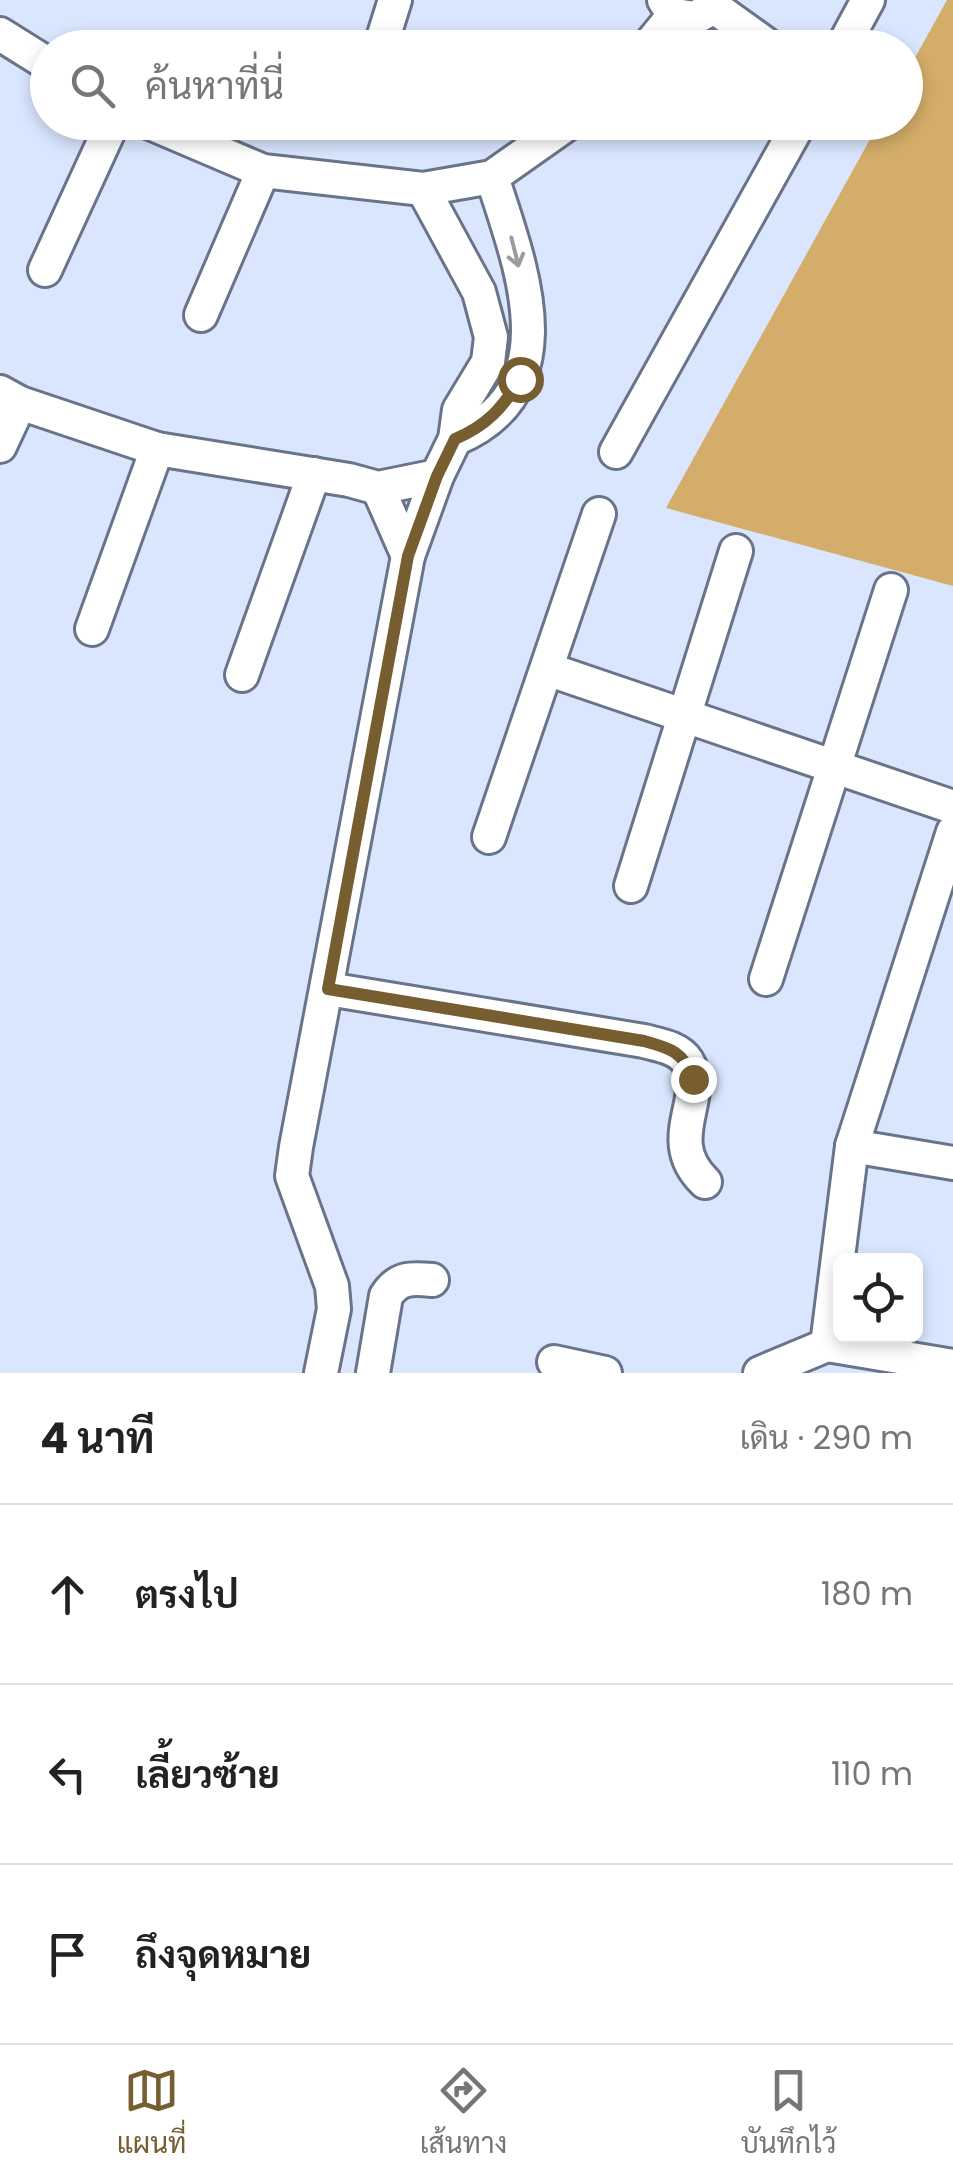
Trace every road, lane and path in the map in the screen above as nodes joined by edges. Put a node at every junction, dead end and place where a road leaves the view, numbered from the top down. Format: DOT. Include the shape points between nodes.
graph roads {
  1 [pos="395,0"];
  2 [pos="868,0"];
  3 [pos="715,4"];
  4 [pos="669,7"];
  5 [pos="386,30"];
  6 [pos="657,30"];
  7 [pos="748,30"];
  8 [pos="852,30"];
  9 [pos="0,34"];
  10 [pos="30,53"];
  11 [pos="105,140"];
  12 [pos="189,140"];
  13 [pos="544,140"];
  14 [pos="790,140"];
  15 [pos="263,172"];
  16 [pos="492,177"];
  17 [pos="423,190"];
  18 [pos="45,270"];
  19 [pos="201,315"];
  20 [pos="10,398"];
  21 [pos="455,439"];
  22 [pos="0,446"];
  23 [pos="157,448"];
  24 [pos="616,452"];
  25 [pos="314,474"];
  26 [pos="437,476"];
  27 [pos="378,488"];
  28 [pos="598,514"];
  29 [pos="736,551"];
  30 [pos="408,556"];
  31 [pos="891,590"];
  32 [pos="92,628"];
  33 [pos="547,669"];
  34 [pos="242,675"];
  35 [pos="684,716"];
  36 [pos="834,767"];
  37 [pos="953,807"];
  38 [pos="953,832"];
  39 [pos="489,838"];
  40 [pos="631,886"];
  41 [pos="766,979"];
  42 [pos="328,989"];
  43 [pos="852,1146"];
  44 [pos="953,1164"];
  45 [pos="706,1182"];
  46 [pos="432,1280"];
  47 [pos="828,1345"];
  48 [pos="554,1362"];
  49 [pos="953,1366"];
  50 [pos="916,1367"];
  51 [pos="321,1373"];
  52 [pos="373,1373"];
  53 [pos="605,1373"];
  54 [pos="760,1373"];
  1 -- 5 [label="street"];
  2 -- 8 [label="street"];
  3 -- 4 [label="street" via="696,18"];
  3 -- 7 [label="street"];
  4 -- 6 [label="street"];
  9 -- 10 [label="street"];
  11 -- 18 [label="street"];
  12 -- 15 [label="street"];
  13 -- 16 [label="street"];
  14 -- 24 [label="street"];
  15 -- 17 [label="street"];
  15 -- 19 [label="street"];
  16 -- 17 [label="street"];
  16 -- 21 [label="street, one-way" via="525,298 528,355 507,401 482,428"];
  17 -- 21 [label="street" via="479,292 491,337 488,362 459,410"];
  20 -- 22 [label="street"];
  20 -- 23 [label="street"];
  21 -- 26 [label="street"];
  23 -- 25 [label="street"];
  23 -- 32 [label="street"];
  25 -- 27 [label="street"];
  25 -- 34 [label="street"];
  26 -- 27 [label="street"];
  26 -- 30 [label="street"];
  27 -- 30 [label="street"];
  28 -- 33 [label="street"];
  29 -- 35 [label="street"];
  30 -- 42 [label="street"];
  31 -- 36 [label="street"];
  33 -- 35 [label="street"];
  33 -- 39 [label="street"];
  35 -- 36 [label="street"];
  35 -- 40 [label="street"];
  36 -- 37 [label="street"];
  36 -- 41 [label="street"];
  38 -- 43 [label="street"];
  42 -- 45 [label="street" via="672,1048 686,1059 693,1079 685,1152"];
  42 -- 51 [label="street" via="292,1176 332,1286"];
  43 -- 44 [label="street"];
  43 -- 47 [label="street"];
  46 -- 52 [label="street" via="411,1278 392,1286"];
  47 -- 50 [label="street"];
  47 -- 54 [label="street"];
  48 -- 53 [label="street"];
  49 -- 50 [label="street"];
}
